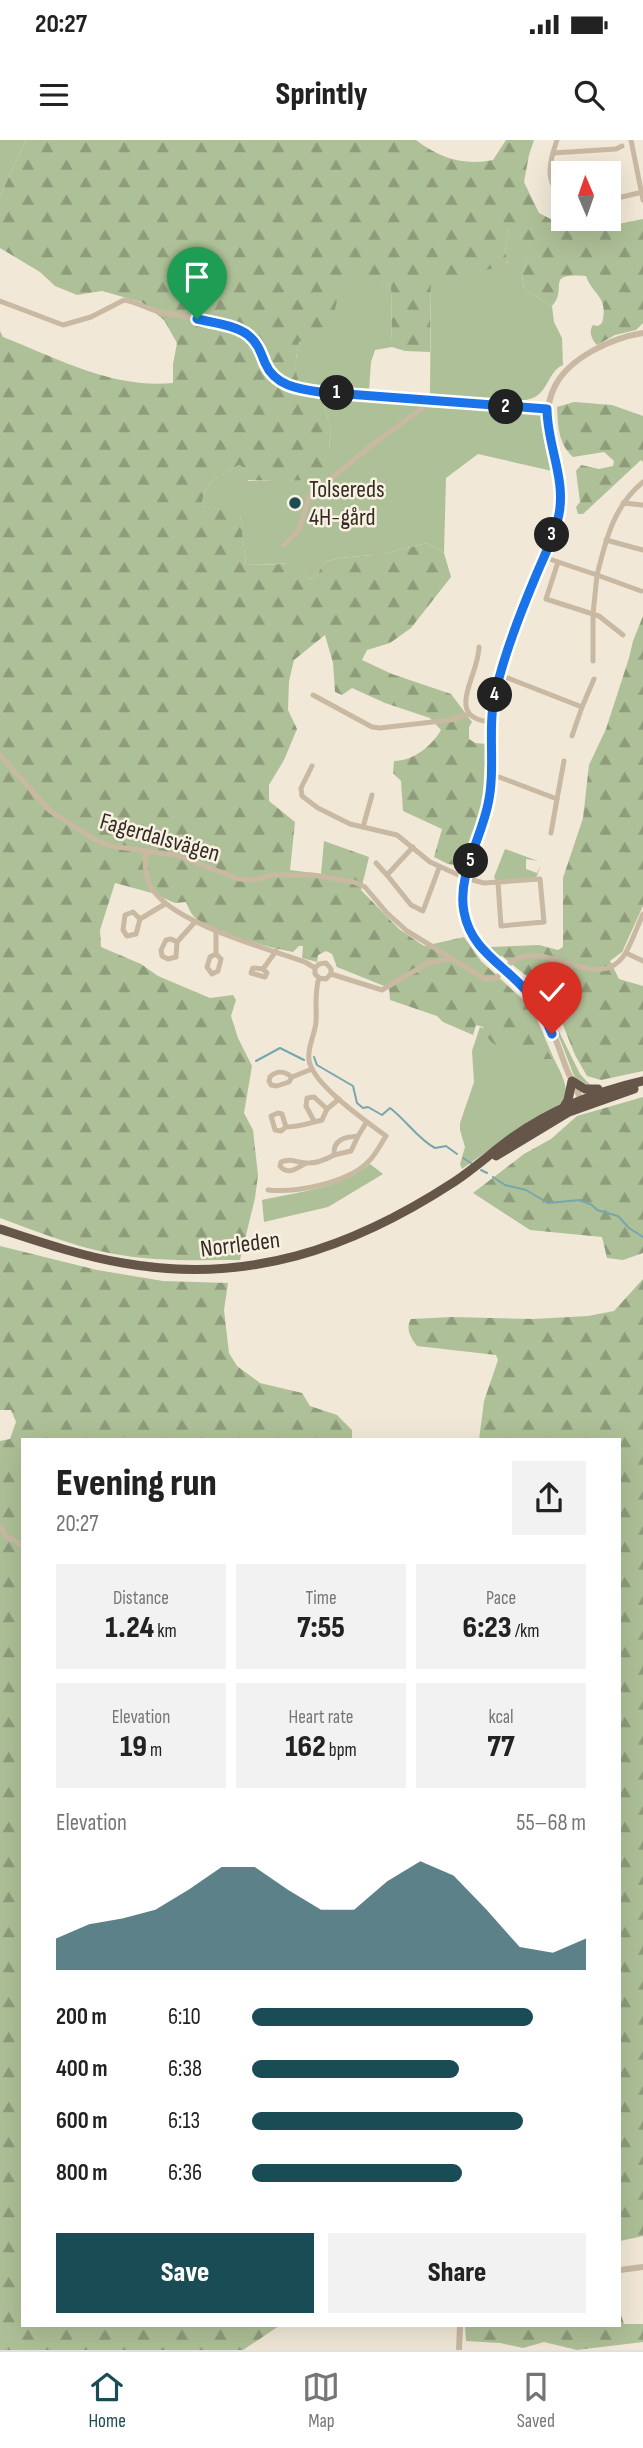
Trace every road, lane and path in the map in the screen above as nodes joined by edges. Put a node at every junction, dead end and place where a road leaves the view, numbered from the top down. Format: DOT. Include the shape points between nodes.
graph roads {
  1 [pos="557,140"];
  2 [pos="631,140"];
  3 [pos="622,146"];
  4 [pos="553,153"];
  5 [pos="551,181"];
  6 [pos="642,192"];
  7 [pos="621,197"];
  8 [pos="643,200"];
  9 [pos="0,301"];
  10 [pos="643,333"];
  11 [pos="429,400"];
  12 [pos="547,409"];
  13 [pos="643,482"];
  14 [pos="623,503"];
  15 [pos="643,505"];
  16 [pos="606,540"];
  17 [pos="284,545"];
  18 [pos="643,550"];
  19 [pos="544,557"];
  20 [pos="558,562"];
  21 [pos="597,575"];
  22 [pos="641,591"];
  23 [pos="593,614"];
  24 [pos="623,635"];
  25 [pos="479,648"];
  26 [pos="593,660"];
  27 [pos="500,675"];
  28 [pos="594,679"];
  29 [pos="313,695"];
  30 [pos="582,707"];
  31 [pos="469,714"];
  32 [pos="492,722"];
  33 [pos="572,736"];
  34 [pos="0,755"];
  35 [pos="564,761"];
  36 [pos="312,766"];
  37 [pos="492,776"];
  38 [pos="372,795"];
  39 [pos="557,799"];
  40 [pos="363,827"];
  41 [pos="551,833"];
  42 [pos="413,847"];
  43 [pos="145,850"];
  44 [pos="376,863"];
  45 [pos="439,868"];
  46 [pos="387,875"];
  47 [pos="465,878"];
  48 [pos="498,883"];
  49 [pos="165,904"];
  50 [pos="643,914"];
  51 [pos="140,919"];
  52 [pos="195,922"];
  53 [pos="216,930"];
  54 [pos="177,942"];
  55 [pos="275,951"];
  56 [pos="625,953"];
  57 [pos="216,954"];
  58 [pos="451,959"];
  59 [pos="643,961"];
  60 [pos="263,968"];
  61 [pos="315,968"];
  62 [pos="504,971"];
  63 [pos="331,974"];
  64 [pos="320,978"];
  65 [pos="312,1069"];
  66 [pos="292,1077"];
  67 [pos="572,1081"];
  68 [pos="643,1083"];
  69 [pos="617,1088"];
  70 [pos="339,1098"];
  71 [pos="582,1102"];
  72 [pos="564,1107"];
  73 [pos="327,1109"];
  74 [pos="314,1121"];
  75 [pos="366,1123"];
  76 [pos="286,1127"];
  77 [pos="358,1136"];
  78 [pos="334,1155"];
  79 [pos="306,1163"];
  80 [pos="468,1172"];
  81 [pos="268,1190"];
  82 [pos="0,1229"];
  83 [pos="0,1527"];
  84 [pos="21,1545"];
  85 [pos="643,2267"];
  86 [pos="621,2270"];
  87 [pos="460,2327"];
  88 [pos="459,2350"];
  1 -- 4 [label="street"];
  2 -- 6 [label="street"];
  3 -- 4 [label="street"];
  4 -- 5 [label="street"];
  6 -- 7 [label="street"];
  6 -- 8 [label="street"];
  9 -- 11 [label="street" via="63,325 128,301 247,334 272,375 285,385"];
  10 -- 12 [label="street" via="605,346 570,366 554,388"];
  11 -- 12 [label="street"];
  11 -- 17 [label="street" via="309,497 299,530"];
  12 -- 19 [label="street" via="560,507"];
  13 -- 14 [label="street"];
  14 -- 15 [label="street"];
  14 -- 16 [label="street"];
  16 -- 18 [label="street"];
  16 -- 21 [label="street"];
  19 -- 20 [label="street"];
  19 -- 27 [label="street"];
  20 -- 21 [label="street"];
  20 -- 23 [label="street" via="546,599"];
  21 -- 22 [label="street"];
  21 -- 23 [label="street"];
  23 -- 24 [label="street"];
  23 -- 26 [label="street"];
  25 -- 31 [label="street" via="465,697"];
  27 -- 30 [label="street"];
  27 -- 32 [label="street"];
  28 -- 30 [label="street"];
  29 -- 31 [label="street" via="380,728"];
  30 -- 33 [label="street"];
  31 -- 32 [label="street"];
  32 -- 37 [label="street"];
  34 -- 43 [label="street, Fagerdalsvägen" via="50,811 70,825 111,846"];
  35 -- 39 [label="street"];
  36 -- 40 [label="street" via="302,796 336,818"];
  37 -- 39 [label="street"];
  37 -- 47 [label="street" via="482,828"];
  38 -- 40 [label="street"];
  39 -- 41 [label="street"];
  40 -- 42 [label="street" via="397,835"];
  42 -- 45 [label="street"];
  42 -- 46 [label="street"];
  43 -- 49 [label="street" via="147,878"];
  43 -- 58 [label="street, Fagerdalsvägen" via="175,855 239,879 304,875 354,881 407,931"];
  44 -- 46 [label="street"];
  45 -- 46 [label="street" via="423,911 411,905"];
  45 -- 47 [label="street"];
  47 -- 48 [label="street"];
  47 -- 62 [label="street" via="463,901 470,930"];
  48 -- 48 [label="street" via="540,879 544,922 501,926"];
  49 -- 51 [label="street"];
  49 -- 52 [label="street"];
  50 -- 56 [label="street"];
  51 -- 51 [label="street" via="136,934 127,936 125,915 132,912"];
  52 -- 53 [label="street"];
  52 -- 54 [label="street"];
  53 -- 55 [label="street"];
  53 -- 57 [label="street"];
  55 -- 60 [label="street"];
  55 -- 61 [label="street"];
  56 -- 59 [label="street"];
  56 -- 62 [label="street, Fagerdalsvägen" via="616,964 602,969 535,955 519,958"];
  58 -- 62 [label="street, Fagerdalsvägen" via="485,979"];
  58 -- 63 [label="street" via="428,962 382,989"];
  61 -- 63 [label="street" via="326,963"];
  61 -- 64 [label="street"];
  62 -- 67 [label="street" via="542,1010"];
  63 -- 64 [label="street"];
  64 -- 65 [label="street" via="309,1054"];
  65 -- 66 [label="street"];
  65 -- 70 [label="street"];
  67 -- 69 [label="highway" via="585,1089"];
  67 -- 71 [label="street"];
  67 -- 72 [label="highway"];
  68 -- 69 [label="highway, Norrleden"];
  68 -- 71 [label="highway, Norrleden"];
  69 -- 71 [label="highway, Norrleden"];
  70 -- 73 [label="street"];
  70 -- 75 [label="street"];
  71 -- 72 [label="highway, Norrleden"];
  71 -- 80 [label="highway, Norrleden"];
  72 -- 80 [label="highway, Norrleden" via="520,1132"];
  73 -- 74 [label="street" via="322,1120"];
  73 -- 74 [label="street" via="314,1097 307,1098"];
  74 -- 76 [label="street"];
  75 -- 77 [label="street"];
  75 -- 81 [label="street" via="386,1136 359,1169 302,1189"];
  77 -- 78 [label="street" via="351,1151"];
  77 -- 78 [label="street" via="337,1142"];
  78 -- 79 [label="street"];
  80 -- 82 [label="highway, Norrleden" via="358,1236 319,1251 250,1266 146,1267 88,1256"];
  83 -- 84 [label="street"];
  85 -- 86 [label="street"];
  87 -- 88 [label="street"];
}
